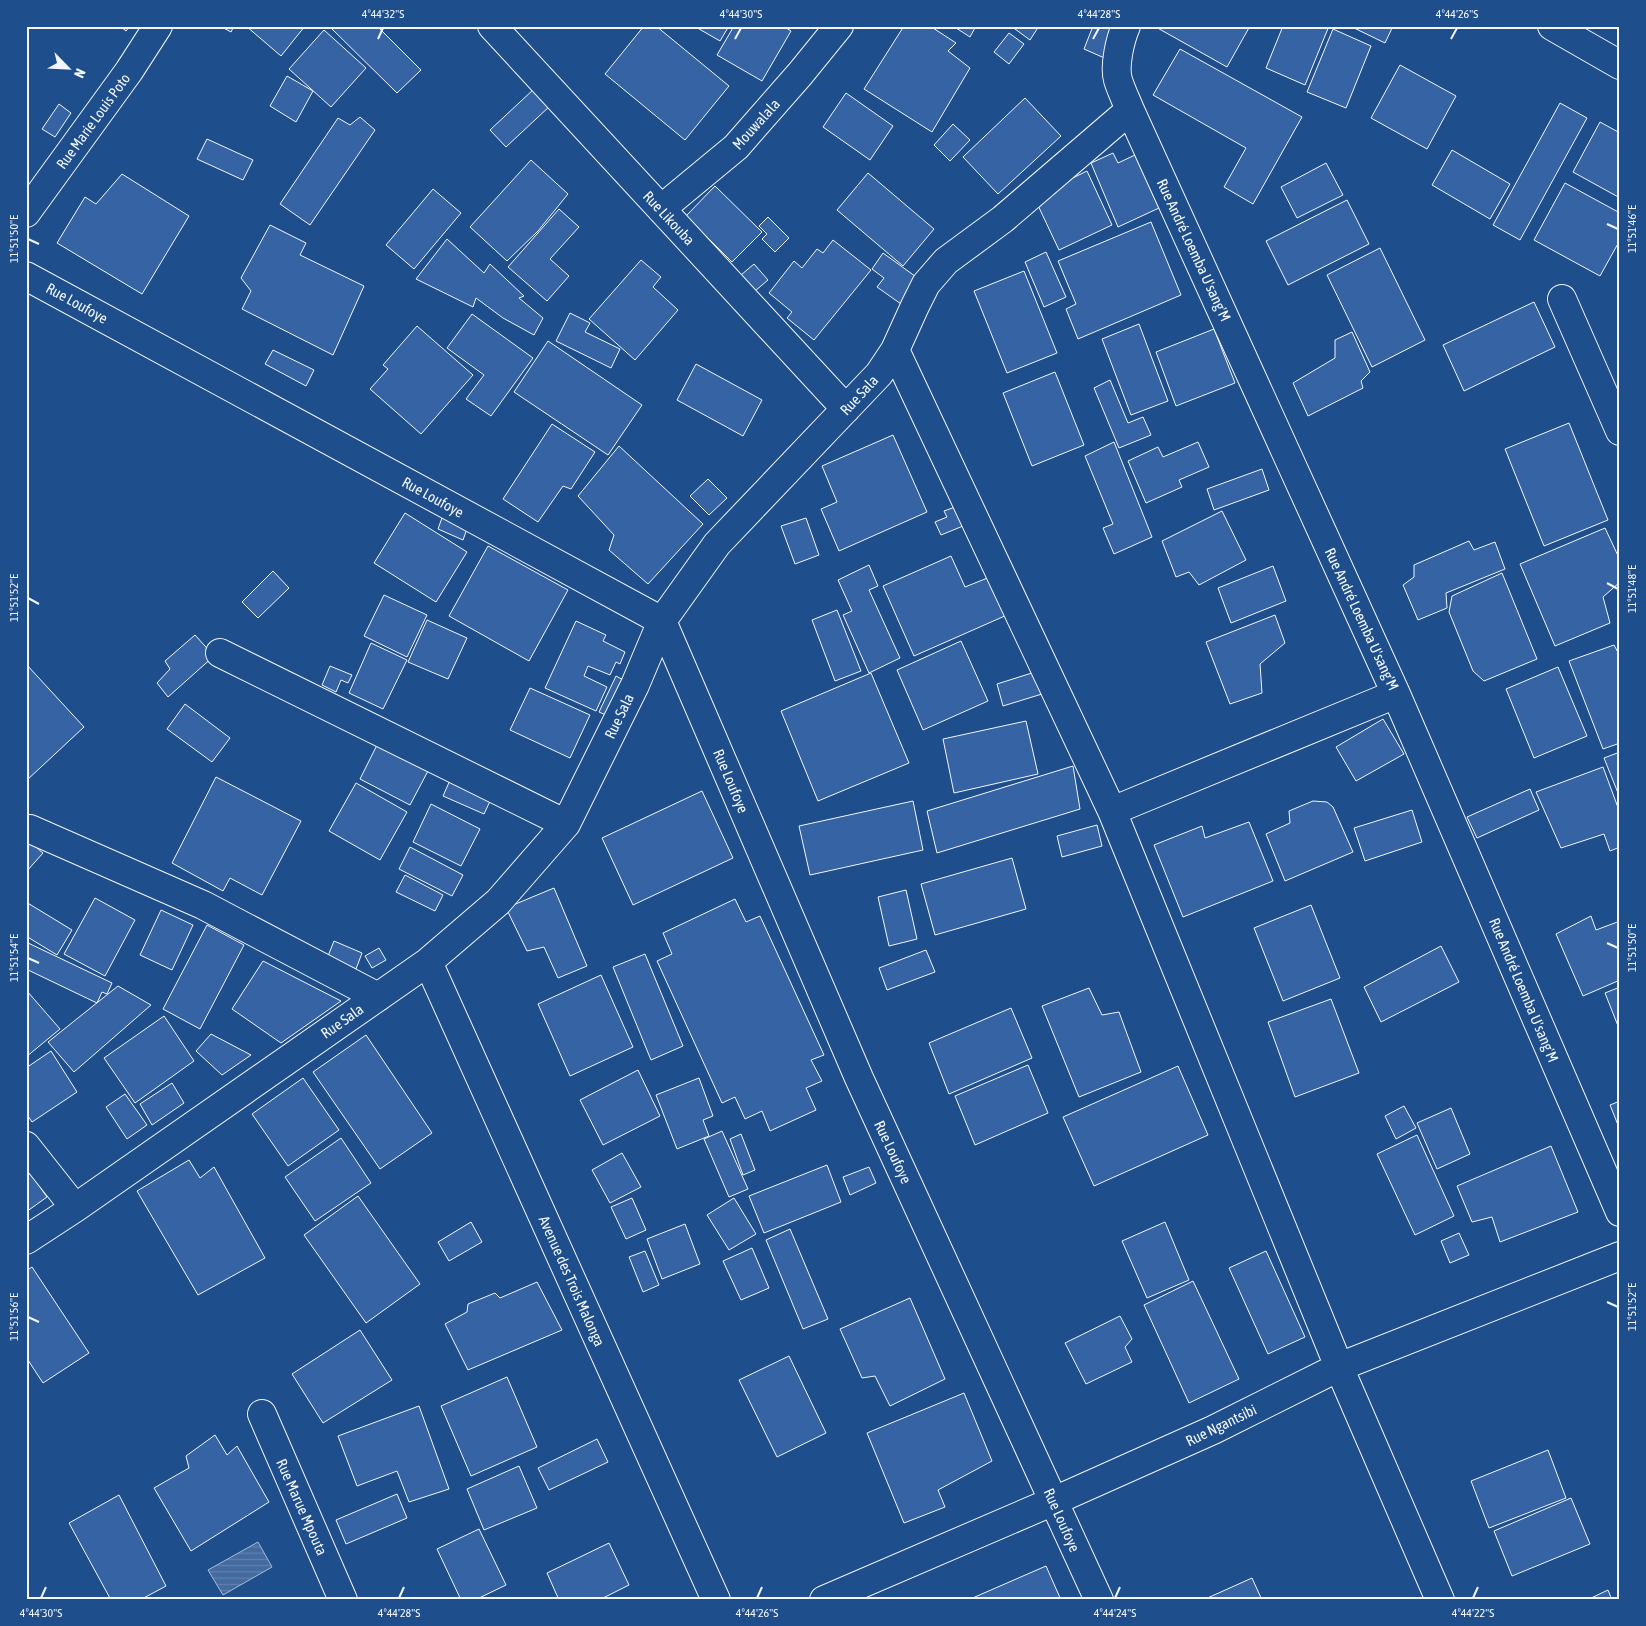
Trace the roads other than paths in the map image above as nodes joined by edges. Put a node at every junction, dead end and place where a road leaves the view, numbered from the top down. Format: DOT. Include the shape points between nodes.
graph roads {
  1 [pos="158,26"];
  2 [pos="492,26"];
  3 [pos="839,26"];
  4 [pos="1126,26"];
  5 [pos="1552,26"];
  6 [pos="1620,65"];
  7 [pos="1130,110"];
  8 [pos="661,209"];
  9 [pos="26,213"];
  10 [pos="26,276"];
  11 [pos="1562,299"];
  12 [pos="895,350"];
  13 [pos="846,409"];
  14 [pos="1620,431"];
  15 [pos="662,621"];
  16 [pos="220,653"];
  17 [pos="1396,694"];
  18 [pos="1112,811"];
  19 [pos="566,824"];
  20 [pos="30,829"];
  21 [pos="428,962"];
  22 [pos="378,997"];
  23 [pos="26,1146"];
  24 [pos="75,1208"];
  25 [pos="1620,1212"];
  26 [pos="26,1240"];
  27 [pos="1620,1256"];
  28 [pos="1339,1367"];
  29 [pos="262,1414"];
  30 [pos="1054,1501"];
  31 [pos="343,1600"];
  32 [pos="716,1600"];
  33 [pos="824,1600"];
  34 [pos="1099,1600"];
  35 [pos="1440,1600"];
  1 -- 9 [label="main road, Rue Marie Louis Poto"];
  2 -- 8 [label="main road, Rue Likouba"];
  3 -- 8 [label="main road, Mouwalala" via="736,147"];
  4 -- 7 [label="main road, Rue André Loemba U'sang'M" via="1117,78"];
  5 -- 6 [label="main road"];
  7 -- 12 [label="main road, Rue Sala" via="1003,219 946,261 926,284"];
  7 -- 17 [label="main road, Rue André Loemba U'sang'M"];
  8 -- 13 [label="main road, Rue Likouba"];
  10 -- 15 [label="main road, Rue Loufoye"];
  11 -- 14 [label="main road"];
  12 -- 13 [label="main road, Rue Sala" via="879,374"];
  12 -- 18 [label="main road"];
  13 -- 15 [label="main road, Rue Sala" via="717,544"];
  15 -- 19 [label="main road, Rue Sala"];
  15 -- 30 [label="main road, Rue Loufoye" via="860,1078"];
  16 -- 19 [label="main road"];
  17 -- 18 [label="main road"];
  17 -- 25 [label="main road, Rue André Loemba U'sang'M"];
  18 -- 28 [label="main road"];
  19 -- 21 [label="main road, Rue Sala" via="498,902"];
  20 -- 22 [label="main road" via="203,905"];
  21 -- 22 [label="main road, Rue Sala"];
  21 -- 32 [label="main road, Avenue des Trois Malonga"];
  22 -- 24 [label="main road, Rue Sala"];
  23 -- 24 [label="main road"];
  24 -- 26 [label="main road, Rue Sala"];
  27 -- 28 [label="main road, Rue Ngantsibi"];
  28 -- 30 [label="main road, Rue Ngantsibi" via="1213,1430"];
  28 -- 35 [label="main road"];
  29 -- 31 [label="main road, Rue Marue Mpouta"];
  30 -- 33 [label="main road, Rue Ngantsibi"];
  30 -- 34 [label="main road, Rue Loufoye"];
}
